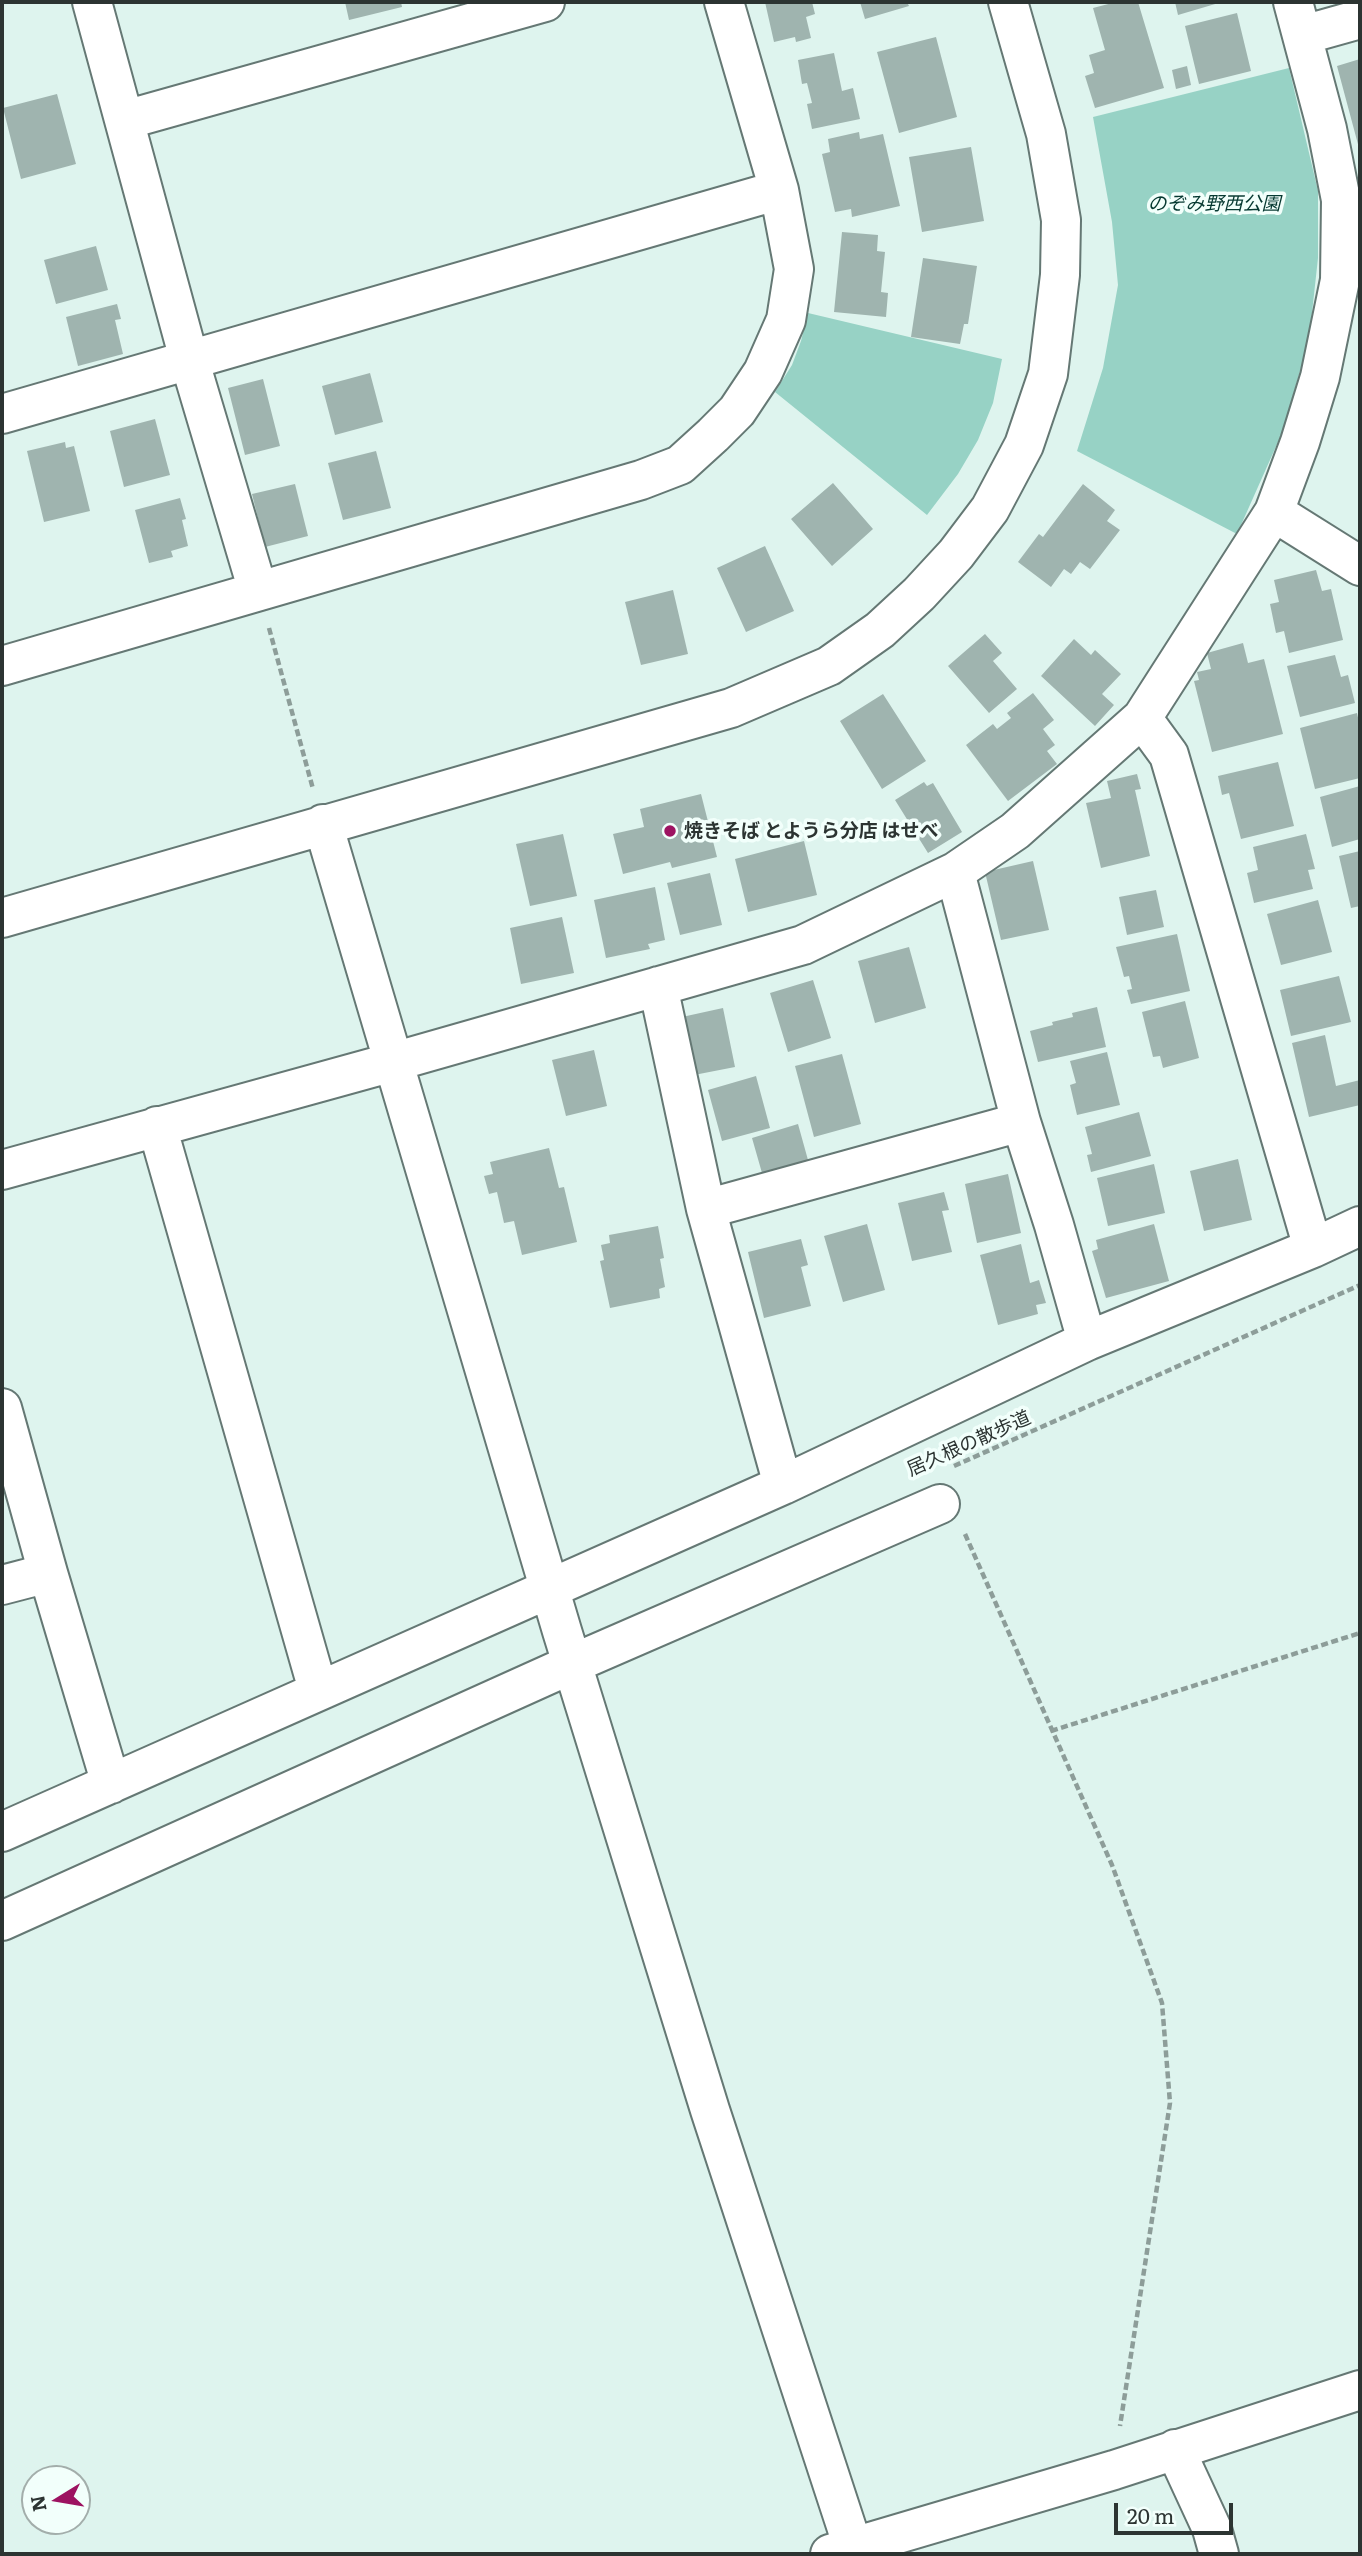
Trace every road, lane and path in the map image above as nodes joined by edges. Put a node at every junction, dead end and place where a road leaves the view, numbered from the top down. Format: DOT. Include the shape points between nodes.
graph roads {
  1 [pos="92,2"];
  2 [pos="545,2"];
  3 [pos="724,2"];
  4 [pos="1008,2"];
  5 [pos="1298,19"];
  6 [pos="1360,19"];
  7 [pos="125,120"];
  8 [pos="779,190"];
  9 [pos="1350,277"];
  10 [pos="189,359"];
  11 [pos="2,414"];
  12 [pos="1274,512"];
  13 [pos="1360,566"];
  14 [pos="258,591"];
  15 [pos="2,666"];
  16 [pos="1142,718"];
  17 [pos="323,824"];
  18 [pos="955,872"];
  19 [pos="2,918"];
  20 [pos="658,986"];
  21 [pos="393,1062"];
  22 [pos="1021,1122"];
  23 [pos="157,1126"];
  24 [pos="2,1170"];
  25 [pos="706,1209"];
  26 [pos="1360,1226"];
  27 [pos="1312,1248"];
  28 [pos="1360,1285"];
  29 [pos="1087,1340"];
  30 [pos="2,1408"];
  31 [pos="952,1467"];
  32 [pos="783,1485"];
  33 [pos="940,1504"];
  34 [pos="48,1573"];
  35 [pos="2,1585"];
  36 [pos="548,1588"];
  37 [pos="1360,1633"];
  38 [pos="572,1664"];
  39 [pos="318,1690"];
  40 [pos="1051,1731"];
  41 [pos="111,1784"];
  42 [pos="2,1832"];
  43 [pos="2,1920"];
  44 [pos="1360,2390"];
  45 [pos="1175,2449"];
  46 [pos="1114,2470"];
  47 [pos="841,2551"];
  48 [pos="1219,2554"];
  1 -- 7 [label="street"];
  2 -- 7 [label="street"];
  3 -- 8 [label="street"];
  4 -- 17 [label="street" via="1046,134 1061,220 1060,275 1048,374 1024,445 990,509 956,554 880,631 829,666 768,693 731,708"];
  5 -- 6 [label="street"];
  5 -- 9 [label="street" via="1327,129"];
  7 -- 10 [label="street"];
  8 -- 10 [label="street"];
  8 -- 14 [label="street" via="794,269 786,320 763,372 737,411 680,465"];
  9 -- 12 [label="street"];
  10 -- 11 [label="street"];
  10 -- 14 [label="street"];
  12 -- 13 [label="street"];
  12 -- 16 [label="street"];
  14 -- 15 [label="street"];
  14 -- 17 [label="path"];
  16 -- 18 [label="street" via="1016,831"];
  16 -- 27 [label="street" via="1169,755"];
  17 -- 19 [label="street"];
  17 -- 21 [label="street"];
  18 -- 20 [label="street" via="803,945"];
  18 -- 22 [label="street"];
  20 -- 21 [label="street"];
  20 -- 25 [label="street"];
  21 -- 23 [label="street"];
  21 -- 36 [label="street"];
  22 -- 25 [label="street"];
  22 -- 29 [label="street"];
  23 -- 24 [label="street"];
  23 -- 39 [label="street"];
  25 -- 32 [label="street"];
  26 -- 27 [label="street"];
  27 -- 29 [label="street"];
  28 -- 31 [label="path, 居久根の散歩道"];
  29 -- 32 [label="street"];
  30 -- 34 [label="street"];
  32 -- 36 [label="street"];
  33 -- 38 [label="street"];
  33 -- 40 [label="path" via="968,1538"];
  34 -- 35 [label="street"];
  34 -- 41 [label="street"];
  36 -- 38 [label="street"];
  36 -- 39 [label="street"];
  37 -- 40 [label="path"];
  38 -- 43 [label="street"];
  38 -- 47 [label="street"];
  39 -- 41 [label="street"];
  40 -- 46 [label="path" via="1112,1865 1162,2003 1170,2103"];
  41 -- 42 [label="street"];
  44 -- 45 [label="street"];
  45 -- 46 [label="street"];
  45 -- 48 [label="street"];
  46 -- 47 [label="street"];
}
